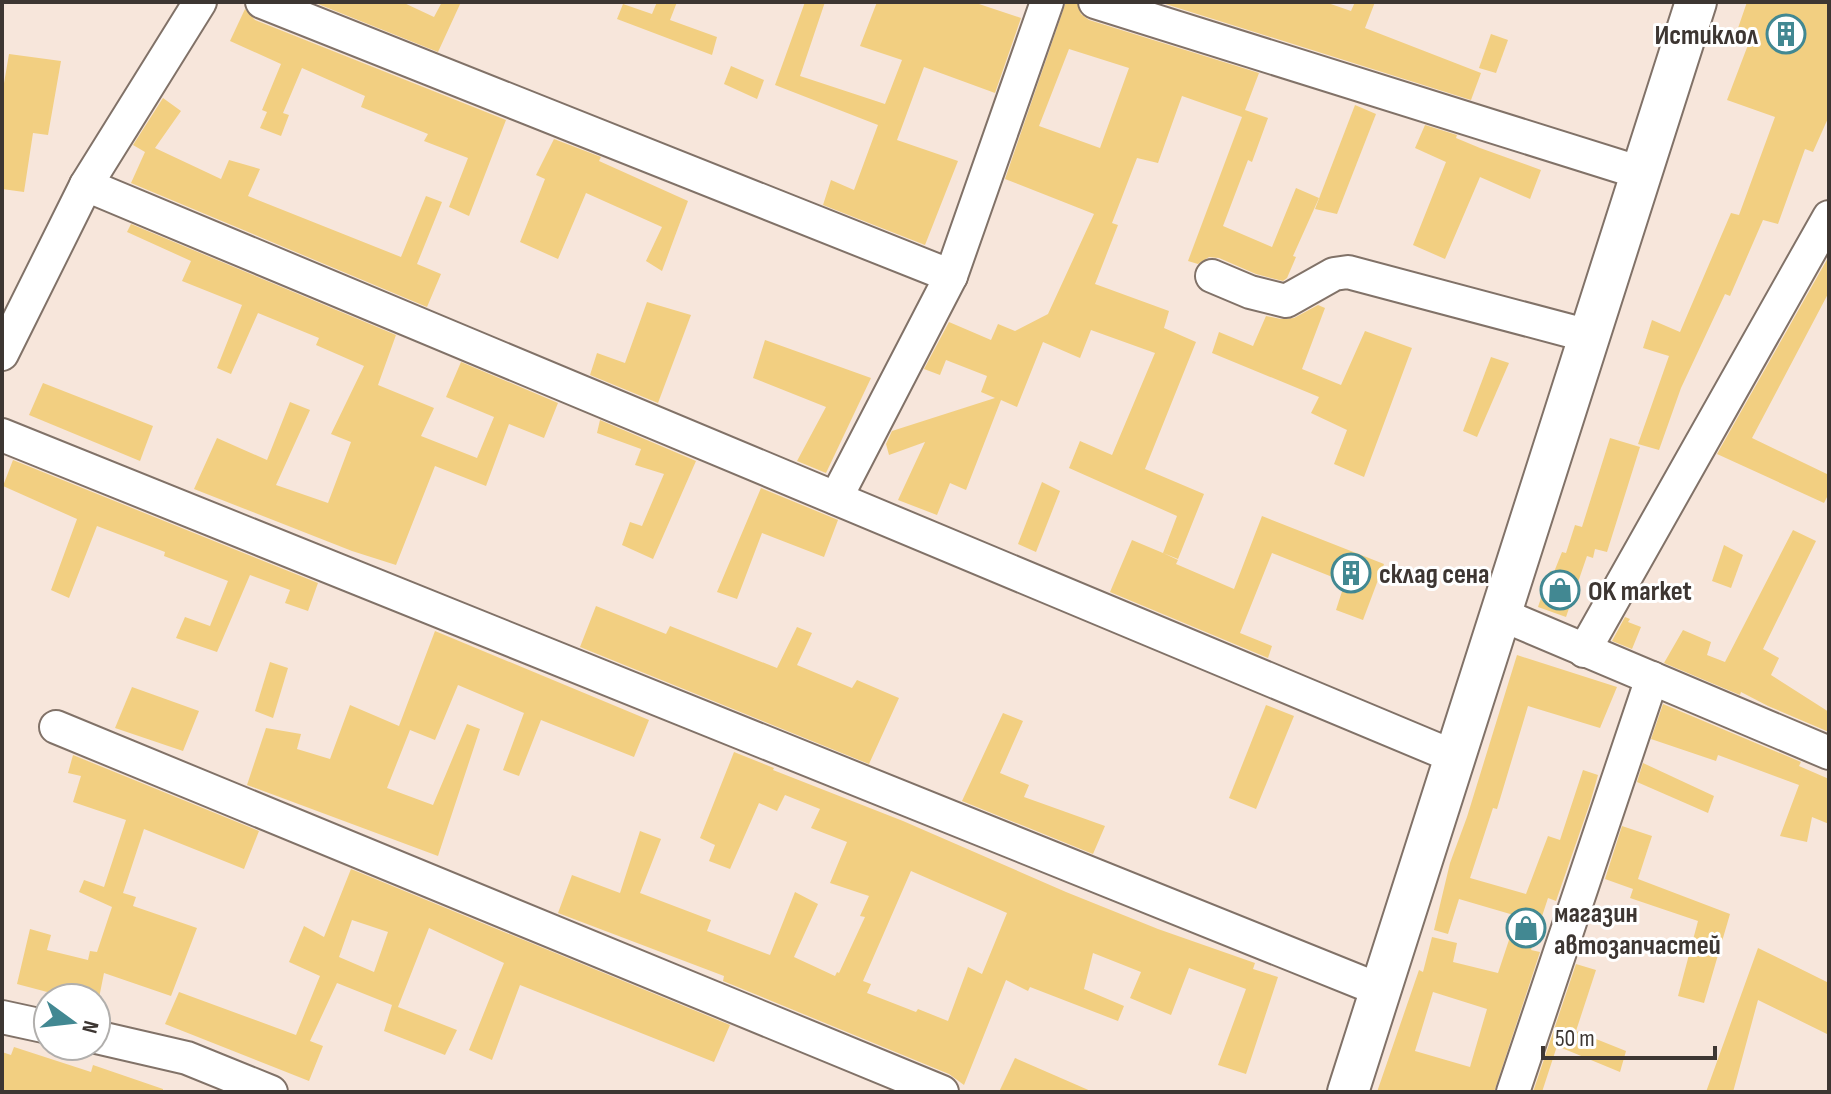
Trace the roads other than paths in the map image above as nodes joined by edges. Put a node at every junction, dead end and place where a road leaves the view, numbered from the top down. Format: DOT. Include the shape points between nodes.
graph roads {
  1 [pos="200,2"];
  2 [pos="262,2"];
  3 [pos="1047,2"];
  4 [pos="1095,2"];
  5 [pos="1696,2"];
  6 [pos="1641,173"];
  7 [pos="86,185"];
  8 [pos="1829,217"];
  9 [pos="951,276"];
  10 [pos="1212,276"];
  11 [pos="1589,336"];
  12 [pos="2,354"];
  13 [pos="2,435"];
  14 [pos="836,498"];
  15 [pos="1500,614"];
  16 [pos="1584,651"];
  17 [pos="1652,678"];
  18 [pos="56,727"];
  19 [pos="1829,753"];
  20 [pos="1455,757"];
  21 [pos="1380,990"];
  22 [pos="2,1017"];
  23 [pos="32,1024"];
  24 [pos="112,1041"];
  25 [pos="271,1092"];
  26 [pos="942,1092"];
  27 [pos="1348,1092"];
  28 [pos="1513,1092"];
  1 -- 7 [label="street"];
  2 -- 9 [label="street"];
  3 -- 9 [label="street"];
  4 -- 6 [label="street"];
  5 -- 6 [label="main road"];
  6 -- 11 [label="main road"];
  7 -- 12 [label="street"];
  7 -- 14 [label="street"];
  8 -- 16 [label="street"];
  9 -- 14 [label="street"];
  10 -- 11 [label="street" via="1286,301 1334,274 1348,272"];
  11 -- 15 [label="main road"];
  13 -- 21 [label="street"];
  14 -- 20 [label="street"];
  15 -- 16 [label="street"];
  15 -- 20 [label="main road"];
  16 -- 17 [label="street"];
  17 -- 19 [label="street"];
  17 -- 28 [label="street"];
  18 -- 26 [label="street"];
  20 -- 21 [label="main road"];
  21 -- 27 [label="main road"];
  22 -- 23 [label="street"];
  24 -- 25 [label="street" via="187,1058"];
}
